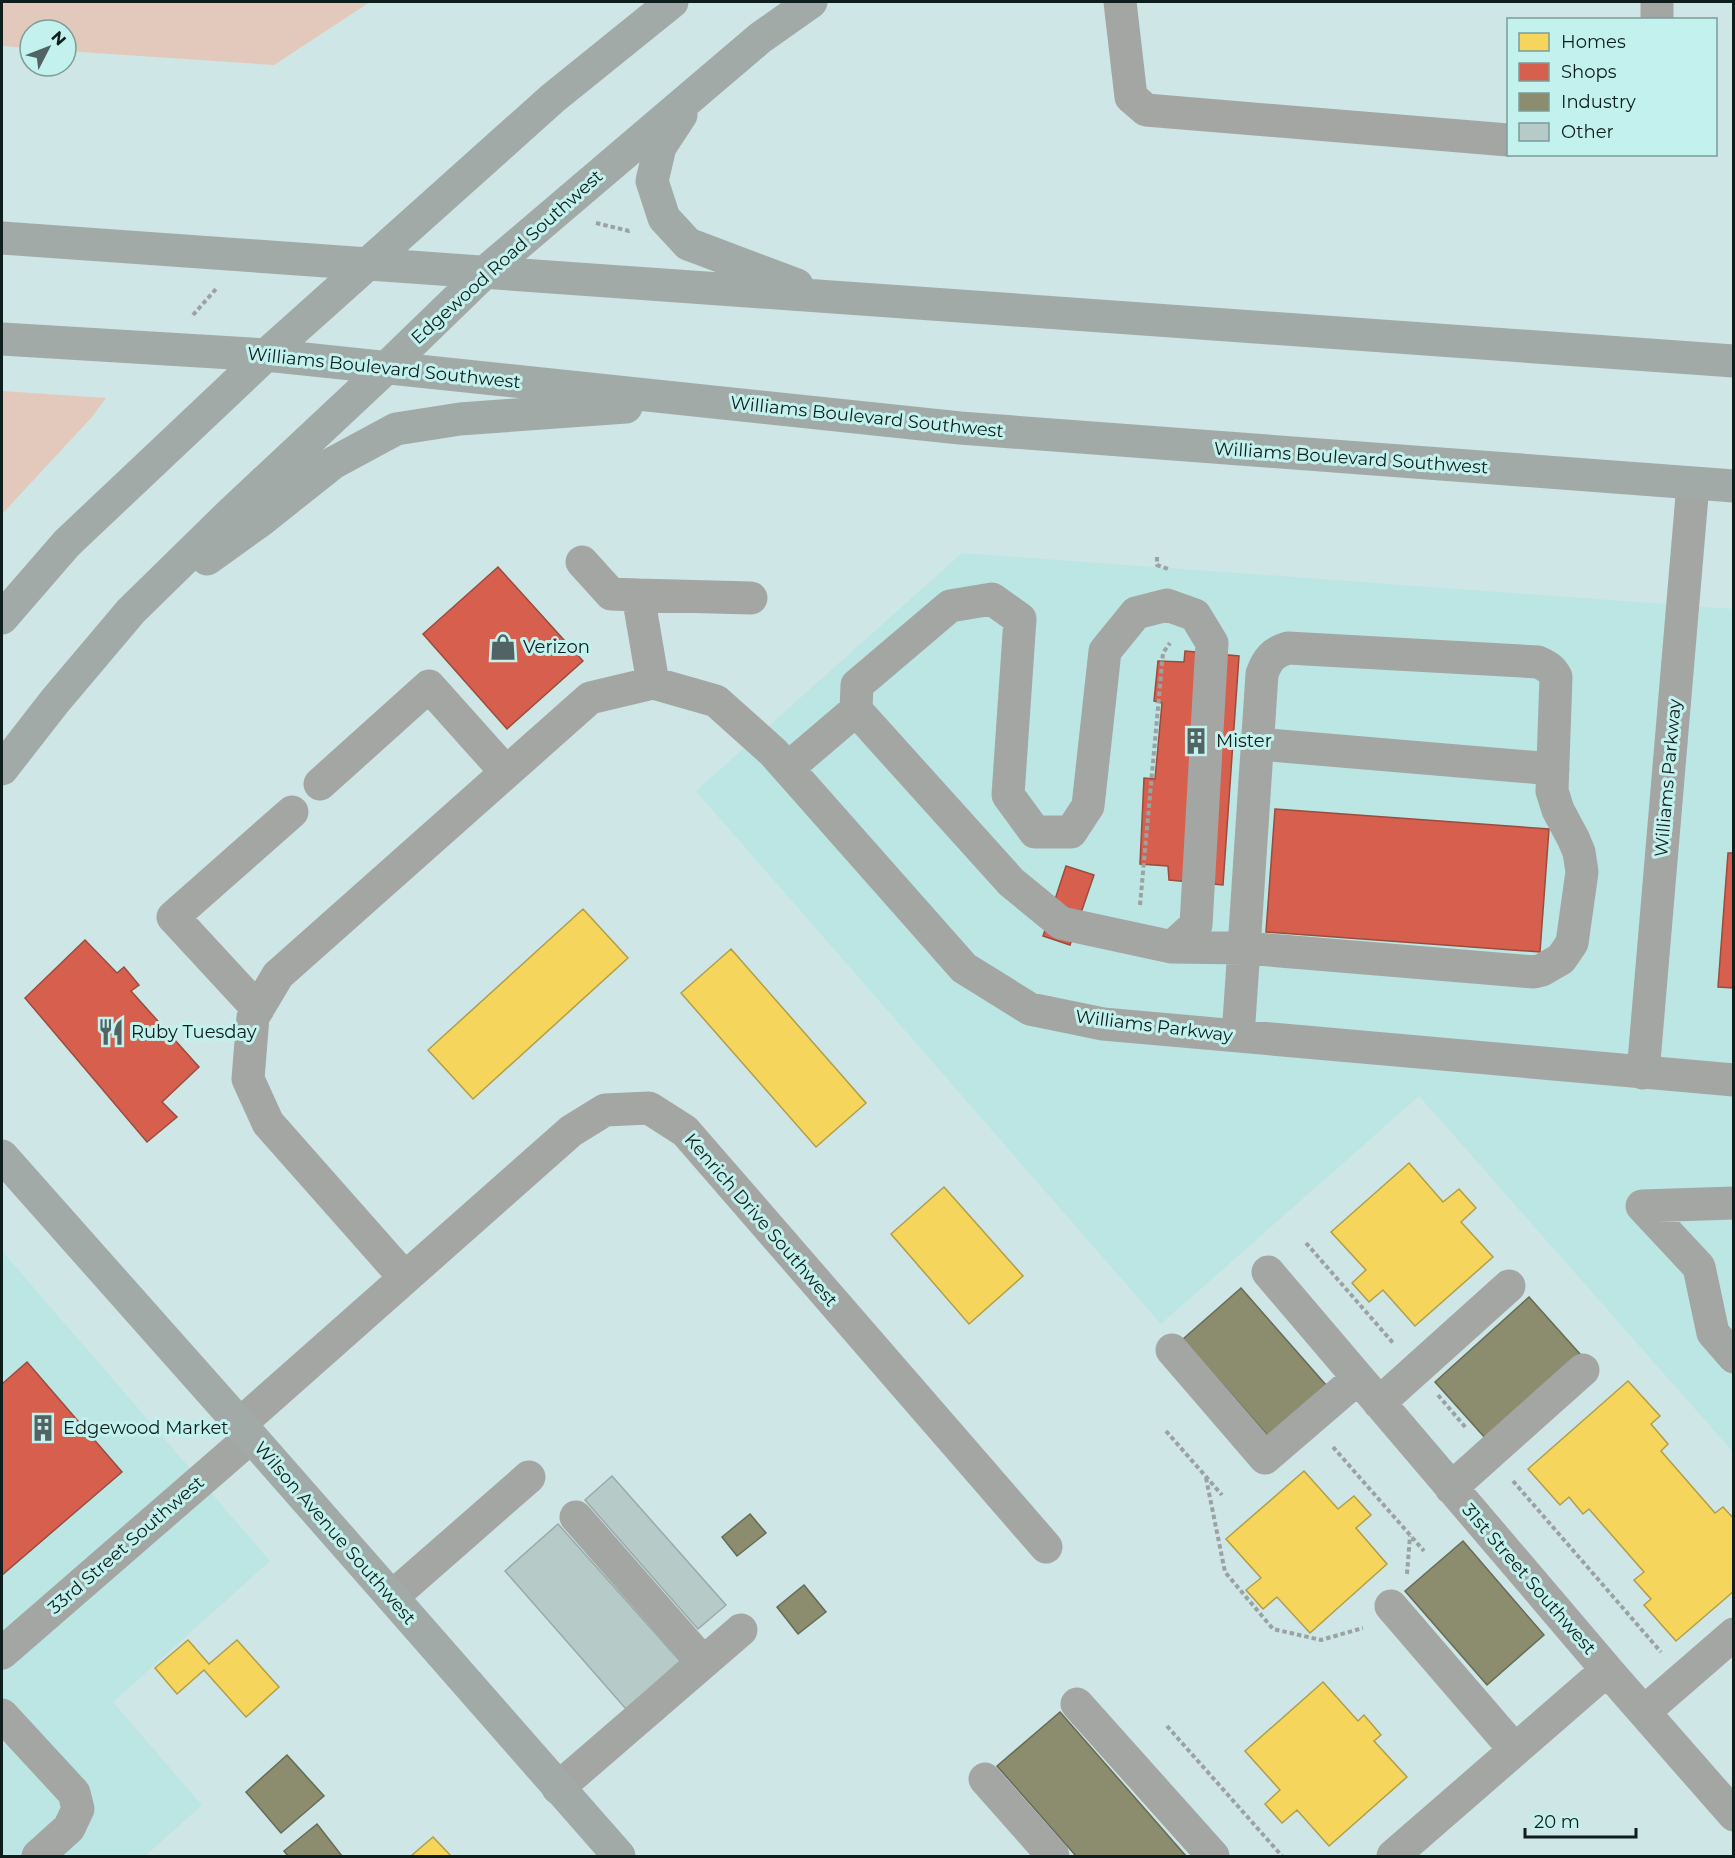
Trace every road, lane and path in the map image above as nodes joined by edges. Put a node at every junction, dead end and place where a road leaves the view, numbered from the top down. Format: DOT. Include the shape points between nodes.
graph roads {
  1 [pos="672,2"];
  2 [pos="811,2"];
  3 [pos="1120,2"];
  4 [pos="1657,2"];
  5 [pos="1657,18"];
  6 [pos="697,91"];
  7 [pos="1507,140"];
  8 [pos="596,223"];
  9 [pos="639,227"];
  10 [pos="2,238"];
  11 [pos="367,265"];
  12 [pos="484,273"];
  13 [pos="220,284"];
  14 [pos="832,298"];
  15 [pos="187,321"];
  16 [pos="2,339"];
  17 [pos="266,355"];
  18 [pos="1734,361"];
  19 [pos="386,368"];
  20 [pos="705,401"];
  21 [pos="1693,484"];
  22 [pos="1734,486"];
  23 [pos="1157,556"];
  24 [pos="582,562"];
  25 [pos="1178,572"];
  26 [pos="638,595"];
  27 [pos="751,598"];
  28 [pos="131,611"];
  29 [pos="1186,612"];
  30 [pos="2,618"];
  31 [pos="653,684"];
  32 [pos="856,710"];
  33 [pos="1258,744"];
  34 [pos="780,760"];
  35 [pos="2,769"];
  36 [pos="1553,769"];
  37 [pos="507,772"];
  38 [pos="320,784"];
  39 [pos="292,812"];
  40 [pos="1138,940"];
  41 [pos="1172,947"];
  42 [pos="1244,948"];
  43 [pos="258,1009"];
  44 [pos="1238,1036"];
  45 [pos="1643,1073"];
  46 [pos="1734,1080"];
  47 [pos="2,1156"];
  48 [pos="1734,1203"];
  49 [pos="1268,1272"];
  50 [pos="405,1278"];
  51 [pos="1509,1286"];
  52 [pos="1172,1350"];
  53 [pos="1734,1357"];
  54 [pos="1583,1370"];
  55 [pos="1358,1378"];
  56 [pos="1379,1403"];
  57 [pos="1309,1420"];
  58 [pos="245,1431"];
  59 [pos="1166,1431"];
  60 [pos="529,1477"];
  61 [pos="1206,1478"];
  62 [pos="1451,1488"];
  63 [pos="1222,1495"];
  64 [pos="576,1517"];
  65 [pos="1410,1536"];
  66 [pos="1046,1547"];
  67 [pos="1424,1551"];
  68 [pos="392,1597"];
  69 [pos="1391,1606"];
  70 [pos="741,1629"];
  71 [pos="1734,1634"];
  72 [pos="2,1653"];
  73 [pos="703,1662"];
  74 [pos="1607,1670"];
  75 [pos="1077,1704"];
  76 [pos="1644,1712"];
  77 [pos="2,1715"];
  78 [pos="1167,1726"];
  79 [pos="1515,1750"];
  80 [pos="985,1779"];
  81 [pos="558,1788"];
  82 [pos="1734,1815"];
  83 [pos="615,1855"];
  84 [pos="38,1857"];
  85 [pos="1053,1857"];
  86 [pos="1213,1857"];
  87 [pos="1282,1857"];
  88 [pos="1393,1857"];
  1 -- 11 [label="main road" via="553,98"];
  2 -- 6 [label="main road, Edgewood Road Southwest" via="760,38"];
  3 -- 7 [label="street" via="1131,97 1146,110"];
  4 -- 5 [label="street"];
  6 -- 12 [label="main road, Edgewood Road Southwest"];
  6 -- 14 [label="main road" via="660,147 652,181 664,218 688,244"];
  8 -- 9 [label="path" via="629,231"];
  10 -- 11 [label="main road"];
  11 -- 12 [label="main road"];
  11 -- 17 [label="main road"];
  12 -- 14 [label="main road"];
  12 -- 19 [label="main road, Edgewood Road Southwest"];
  13 -- 15 [label="path"];
  14 -- 18 [label="main road"];
  16 -- 17 [label="main road, Williams Boulevard Southwest"];
  17 -- 19 [label="main road, Williams Boulevard Southwest"];
  17 -- 30 [label="main road" via="67,543"];
  19 -- 20 [label="main road, Williams Boulevard Southwest"];
  19 -- 28 [label="main road, Edgewood Road Southwest"];
  20 -- 21 [label="main road, Williams Boulevard Southwest" via="960,428"];
  20 -- 28 [label="main road" via="460,419 396,429 333,463 260,521"];
  21 -- 22 [label="main road, Williams Boulevard Southwest"];
  21 -- 45 [label="street, Williams Parkway"];
  23 -- 25 [label="path" via="1157,565"];
  24 -- 26 [label="street" via="612,594"];
  26 -- 27 [label="street"];
  26 -- 31 [label="street"];
  28 -- 35 [label="main road, Edgewood Road Southwest"];
  29 -- 32 [label="street" via="1167,605 1136,613 1105,651 1088,806 1071,832 1035,832 1008,795 1020,620 992,599 950,606 857,685"];
  29 -- 40 [label="path" via="1180,631 1163,653"];
  29 -- 41 [label="street" via="1195,615 1212,644 1196,925"];
  31 -- 34 [label="street, Williams Parkway" via="716,701"];
  31 -- 37 [label="street" via="590,698"];
  32 -- 34 [label="street"];
  32 -- 40 [label="street" via="1011,882 1060,923"];
  33 -- 36 [label="street"];
  33 -- 36 [label="street" via="1262,674 1272,656 1288,648 1538,662 1550,668 1556,677"];
  33 -- 42 [label="street"];
  34 -- 44 [label="street, Williams Parkway" via="964,968 1030,1009 1102,1024"];
  36 -- 42 [label="street" via="1554,799 1574,838 1582,872 1572,944 1550,966 1534,972"];
  37 -- 38 [label="street" via="429,686"];
  37 -- 43 [label="street" via="279,975"];
  39 -- 43 [label="street" via="173,916"];
  40 -- 41 [label="street"];
  41 -- 42 [label="street"];
  42 -- 44 [label="street"];
  43 -- 50 [label="street" via="253,1017 248,1079 268,1123"];
  44 -- 45 [label="street, Williams Parkway"];
  45 -- 46 [label="street, Williams Parkway"];
  47 -- 58 [label="main road, Wilson Avenue Southwest"];
  48 -- 53 [label="street" via="1642,1206 1699,1267 1713,1334"];
  49 -- 55 [label="street, 31st Street Southwest"];
  50 -- 58 [label="street, Kenrich Drive Southwest"];
  50 -- 66 [label="street, Kenrich Drive Southwest" via="571,1131 605,1110 649,1108 685,1131"];
  51 -- 56 [label="street"];
  52 -- 57 [label="street" via="1264,1458"];
  54 -- 62 [label="street"];
  55 -- 56 [label="street, 31st Street Southwest"];
  55 -- 57 [label="street"];
  56 -- 62 [label="street, 31st Street Southwest"];
  57 -- 65 [label="path"];
  58 -- 68 [label="main road, Wilson Avenue Southwest"];
  58 -- 72 [label="street, 33rd Street Southwest"];
  59 -- 61 [label="path"];
  60 -- 68 [label="street"];
  61 -- 63 [label="path"];
  61 -- 69 [label="path" via="1225,1572 1274,1629 1322,1640 1372,1626"];
  62 -- 74 [label="street, 31st Street Southwest"];
  64 -- 73 [label="street"];
  65 -- 67 [label="path"];
  65 -- 69 [label="path" via="1406,1581"];
  68 -- 81 [label="main road, Wilson Avenue Southwest"];
  69 -- 79 [label="street"];
  70 -- 73 [label="street"];
  71 -- 76 [label="street"];
  73 -- 81 [label="street"];
  74 -- 76 [label="street"];
  74 -- 79 [label="street, 31st Street Southwest"];
  75 -- 86 [label="street"];
  76 -- 82 [label="street"];
  77 -- 84 [label="street" via="74,1793 78,1809 69,1828"];
  78 -- 87 [label="path"];
  79 -- 88 [label="street, 31st Street Southwest"];
  80 -- 85 [label="street"];
  81 -- 83 [label="main road, Wilson Avenue Southwest"];
}
